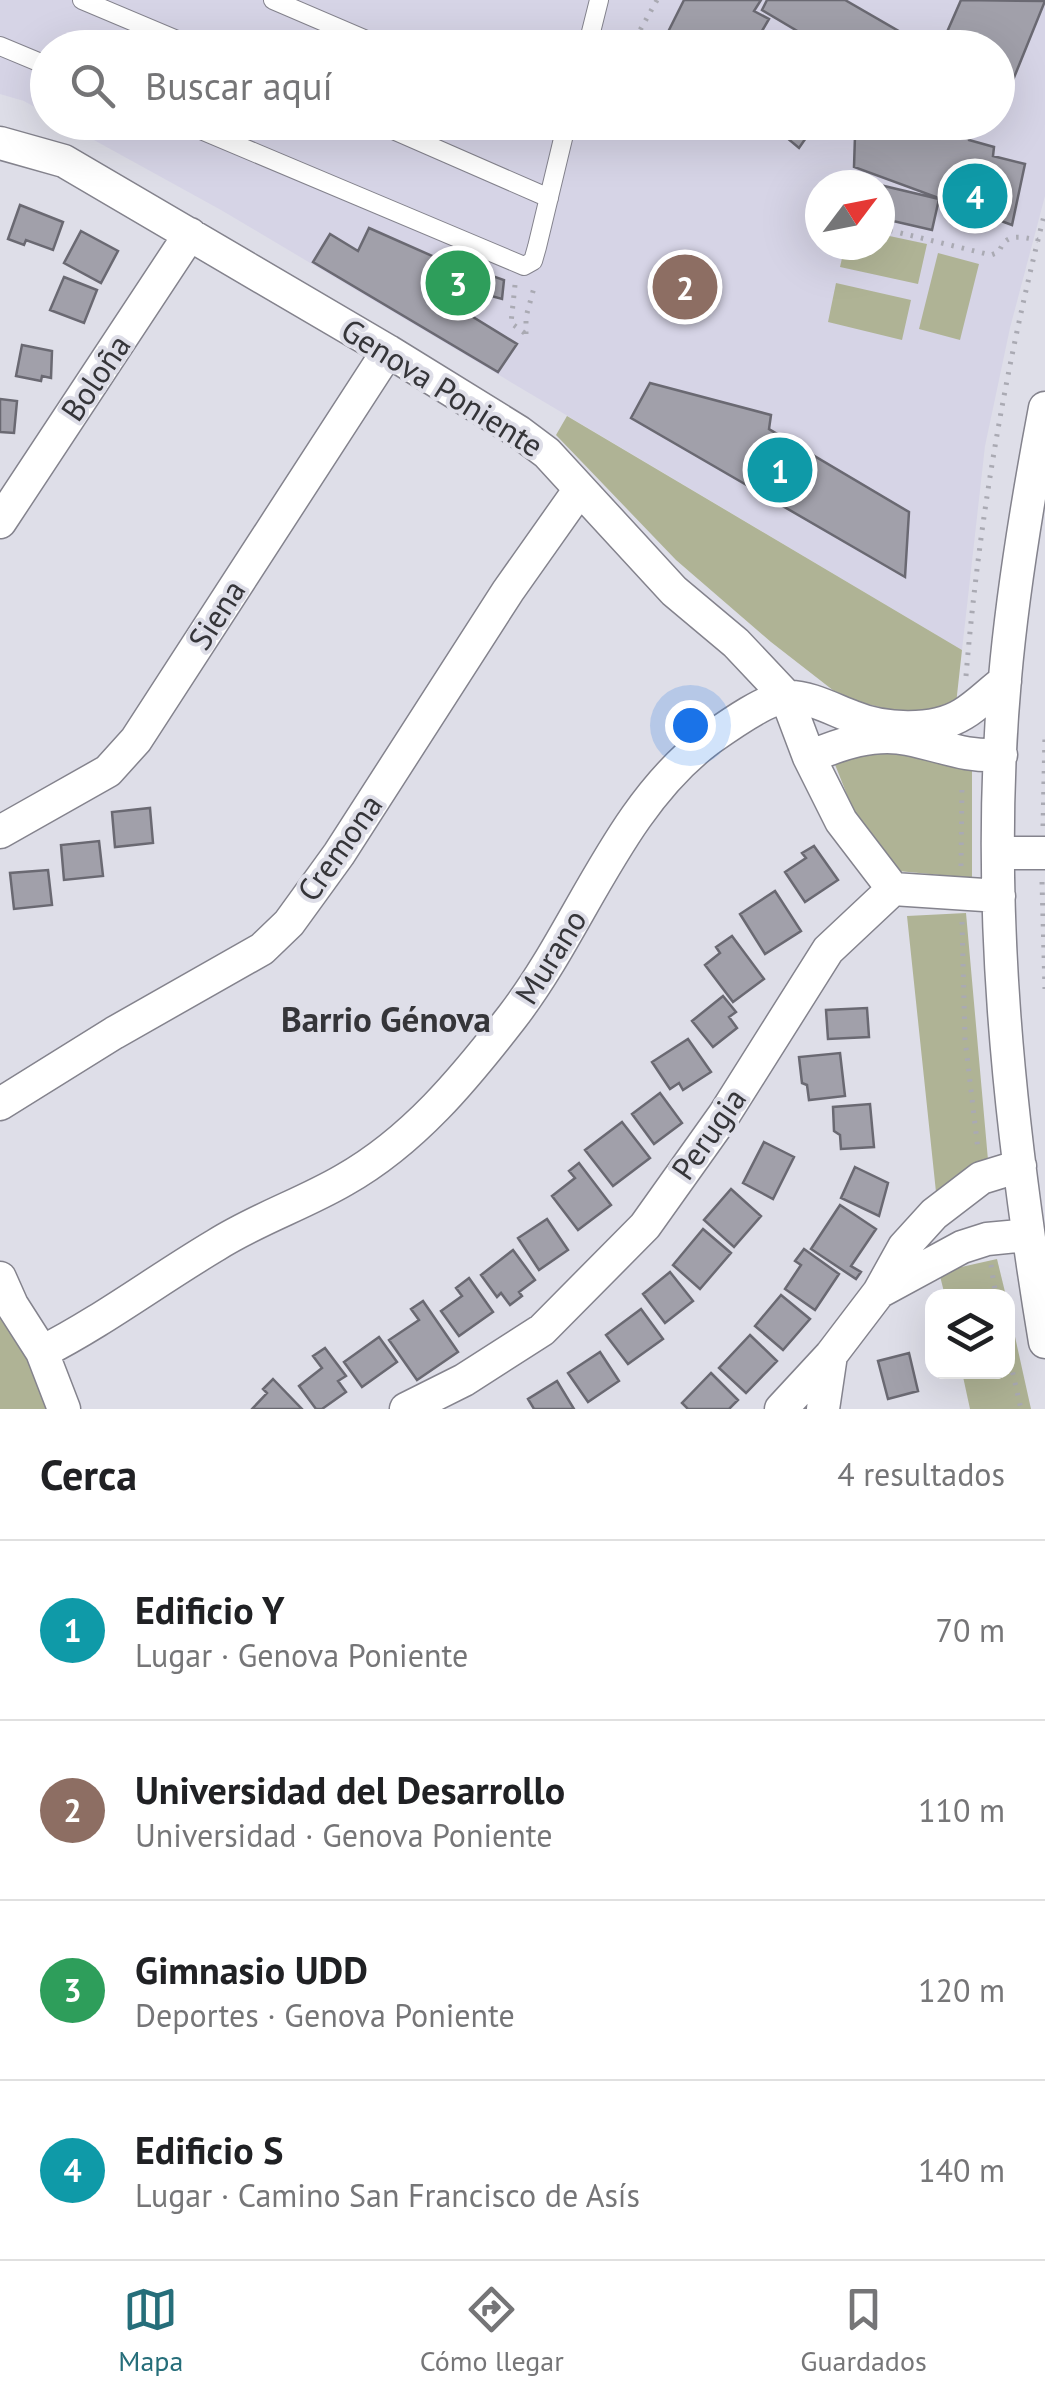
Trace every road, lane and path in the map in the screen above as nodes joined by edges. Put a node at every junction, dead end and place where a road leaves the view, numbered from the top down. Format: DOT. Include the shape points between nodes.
graph roads {
  1 [pos="82,0"];
  2 [pos="273,0"];
  3 [pos="599,0"];
  4 [pos="657,0"];
  5 [pos="154,30"];
  6 [pos="343,30"];
  7 [pos="592,30"];
  8 [pos="640,30"];
  9 [pos="0,46"];
  10 [pos="30,58"];
  11 [pos="225,140"];
  12 [pos="416,140"];
  13 [pos="562,140"];
  14 [pos="0,143"];
  15 [pos="549,198"];
  16 [pos="895,232"];
  17 [pos="190,234"];
  18 [pos="1038,240"];
  19 [pos="518,264"];
  20 [pos="526,334"];
  21 [pos="388,351"];
  22 [pos="1045,408"];
  23 [pos="580,489"];
  24 [pos="0,522"];
  25 [pos="1005,680"];
  26 [pos="786,696"];
  27 [pos="1001,755"];
  28 [pos="809,757"];
  29 [pos="0,832"];
  30 [pos="1045,853"];
  31 [pos="998,854"];
  32 [pos="893,889"];
  33 [pos="999,896"];
  34 [pos="0,1104"];
  35 [pos="1020,1166"];
  36 [pos="1028,1235"];
  37 [pos="0,1278"];
  38 [pos="879,1292"];
  39 [pos="1045,1342"];
  40 [pos="42,1352"];
  41 [pos="832,1355"];
  42 [pos="1014,1379"];
  43 [pos="64,1409"];
  44 [pos="406,1409"];
  45 [pos="781,1409"];
  46 [pos="823,1409"];
  47 [pos="1021,1409"];
  1 -- 5 [label="lane"];
  2 -- 6 [label="lane"];
  3 -- 7 [label="lane"];
  4 -- 8 [label="path"];
  9 -- 10 [label="lane"];
  11 -- 19 [label="lane"];
  12 -- 15 [label="lane"];
  13 -- 15 [label="lane"];
  14 -- 17 [label="street, Genova Poniente" via="64,162"];
  15 -- 19 [label="lane" via="533,262"];
  16 -- 18 [label="path" via="992,255 1008,238"];
  17 -- 21 [label="street, Genova Poniente"];
  17 -- 24 [label="street, Boloña"];
  19 -- 20 [label="path" via="512,324"];
  21 -- 23 [label="street, Genova Poniente" via="520,432"];
  21 -- 29 [label="street, Siena" via="128,749 108,771"];
  22 -- 25 [label="street" via="1019,548"];
  23 -- 26 [label="street, Genova Poniente" via="674,591 736,642"];
  23 -- 34 [label="street, Cremona" via="288,923 262,950"];
  25 -- 26 [label="street" via="962,715 902,727"];
  25 -- 27 [label="street"];
  26 -- 28 [label="street, Genova Poniente"];
  26 -- 40 [label="street, Murano" via="708,741 649,798 514,1014 430,1115 344,1180 260,1219"];
  27 -- 28 [label="street" via="963,755 906,738 875,737"];
  27 -- 31 [label="street"];
  28 -- 32 [label="street, Genova Poniente" via="841,821"];
  30 -- 31 [label="street"];
  31 -- 33 [label="street"];
  32 -- 33 [label="street"];
  32 -- 44 [label="street, Perugia" via="828,950 645,1226 542,1330"];
  33 -- 35 [label="street"];
  35 -- 36 [label="street"];
  35 -- 38 [label="street" via="981,1178 934,1214 904,1247"];
  36 -- 38 [label="street" via="962,1248"];
  36 -- 39 [label="street"];
  37 -- 40 [label="street"];
  38 -- 41 [label="street"];
  40 -- 43 [label="street"];
  41 -- 45 [label="street"];
  41 -- 46 [label="street"];
  42 -- 47 [label="path"];
}
